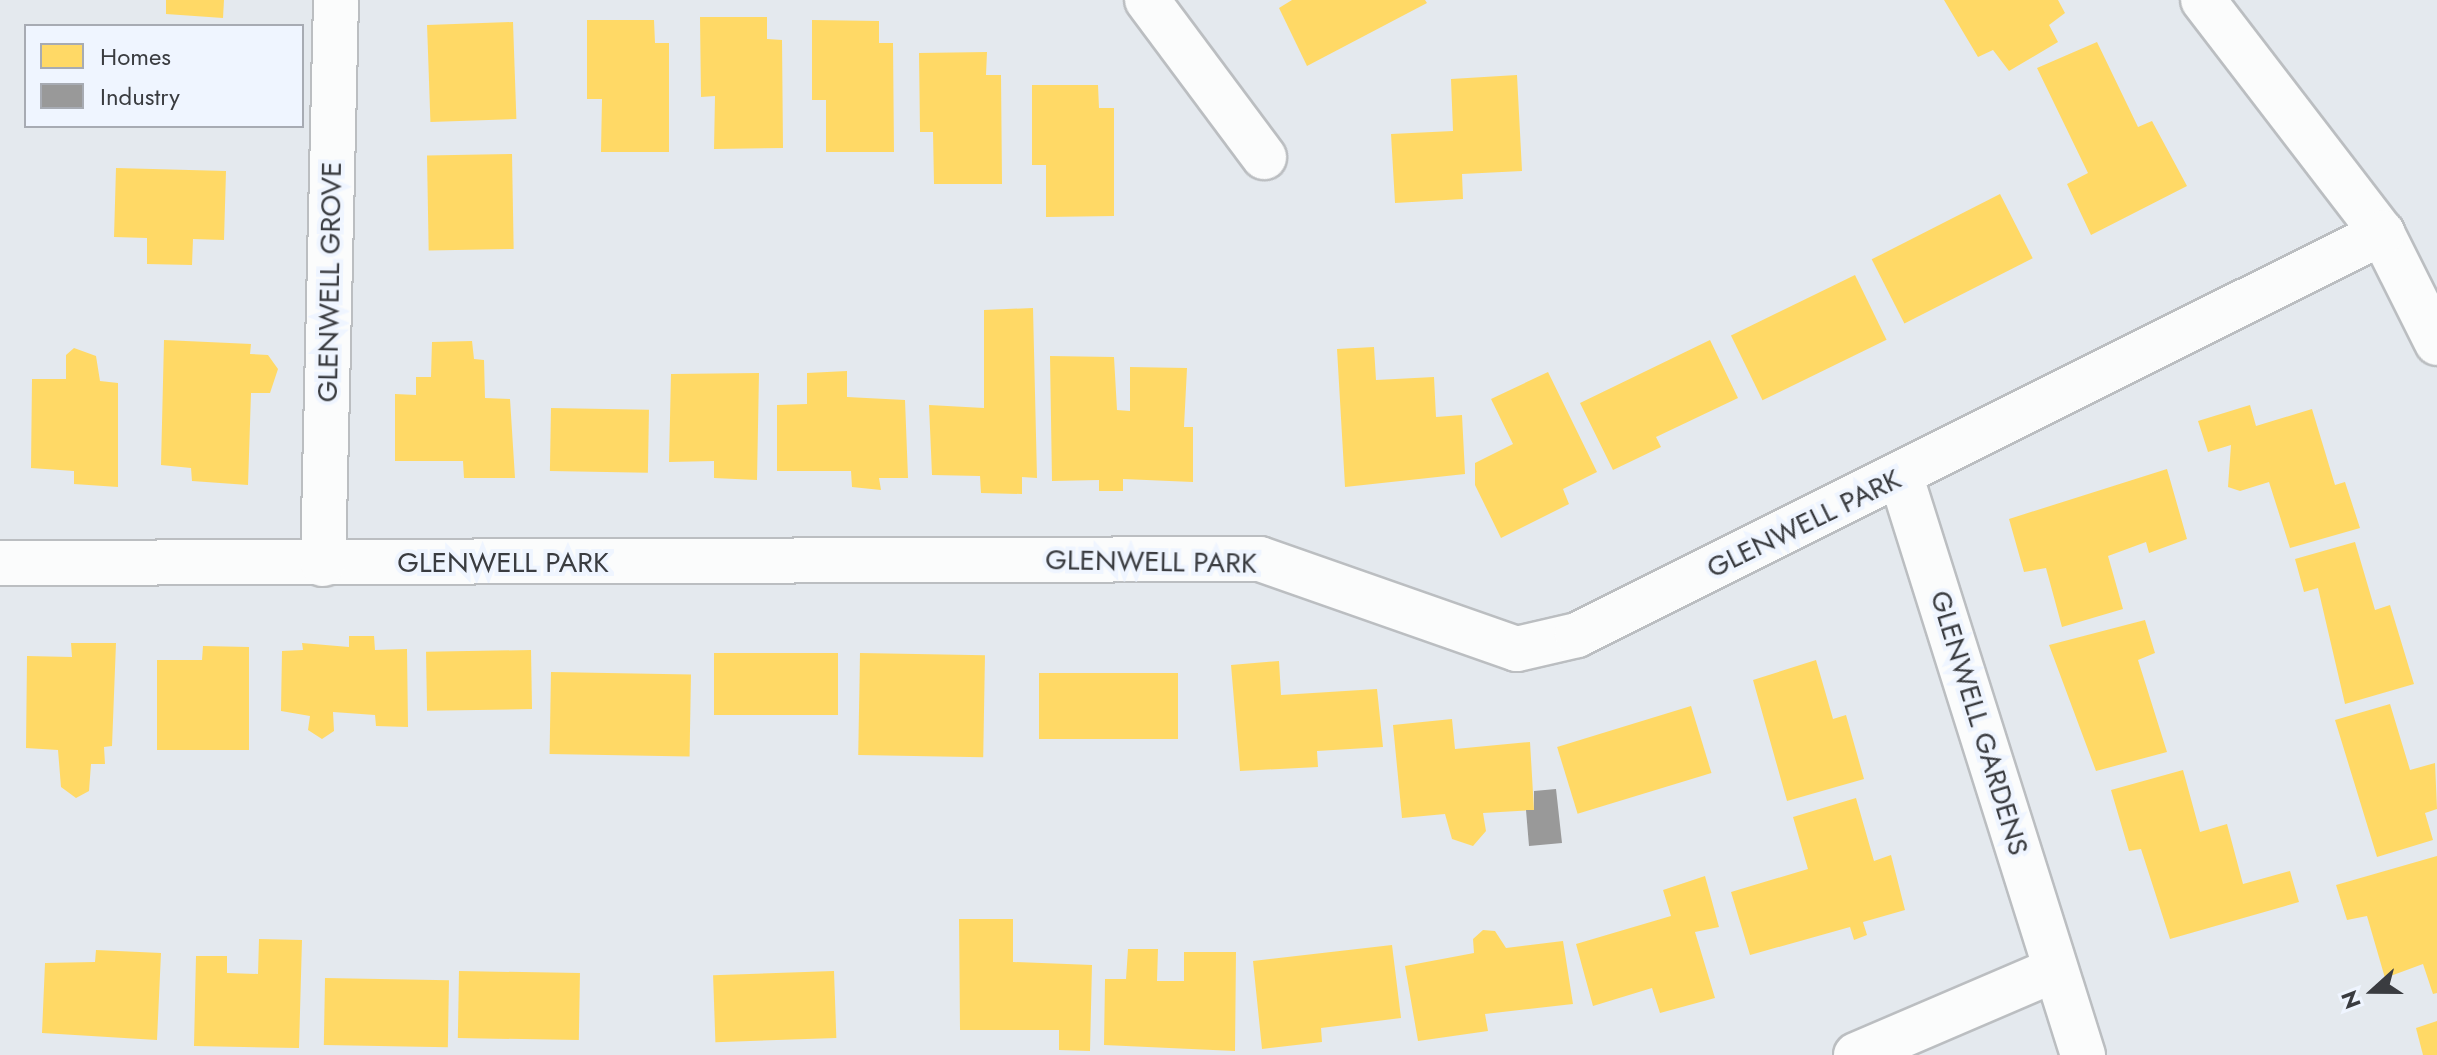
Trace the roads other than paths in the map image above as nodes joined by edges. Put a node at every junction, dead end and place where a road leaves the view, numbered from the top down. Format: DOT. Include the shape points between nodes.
graph roads {
  1 [pos="336,0"];
  2 [pos="1147,0"];
  3 [pos="2203,0"];
  4 [pos="1264,157"];
  5 [pos="2382,233"];
  6 [pos="2437,343"];
  7 [pos="1901,477"];
  8 [pos="0,563"];
  9 [pos="323,564"];
  10 [pos="2052,971"];
  11 [pos="1856,1055"];
  12 [pos="2083,1055"];
  1 -- 9 [label="street, GLENWELL GROVE"];
  2 -- 4 [label="street"];
  3 -- 5 [label="street"];
  5 -- 6 [label="street"];
  5 -- 7 [label="street, GLENWELL PARK"];
  7 -- 9 [label="street, GLENWELL PARK" via="1577,635 1517,649 1260,559"];
  7 -- 10 [label="street, GLENWELL GARDENS" via="1990,747"];
  8 -- 9 [label="street, GLENWELL PARK"];
  10 -- 11 [label="street"];
  10 -- 12 [label="street, GLENWELL GARDENS"];
}
